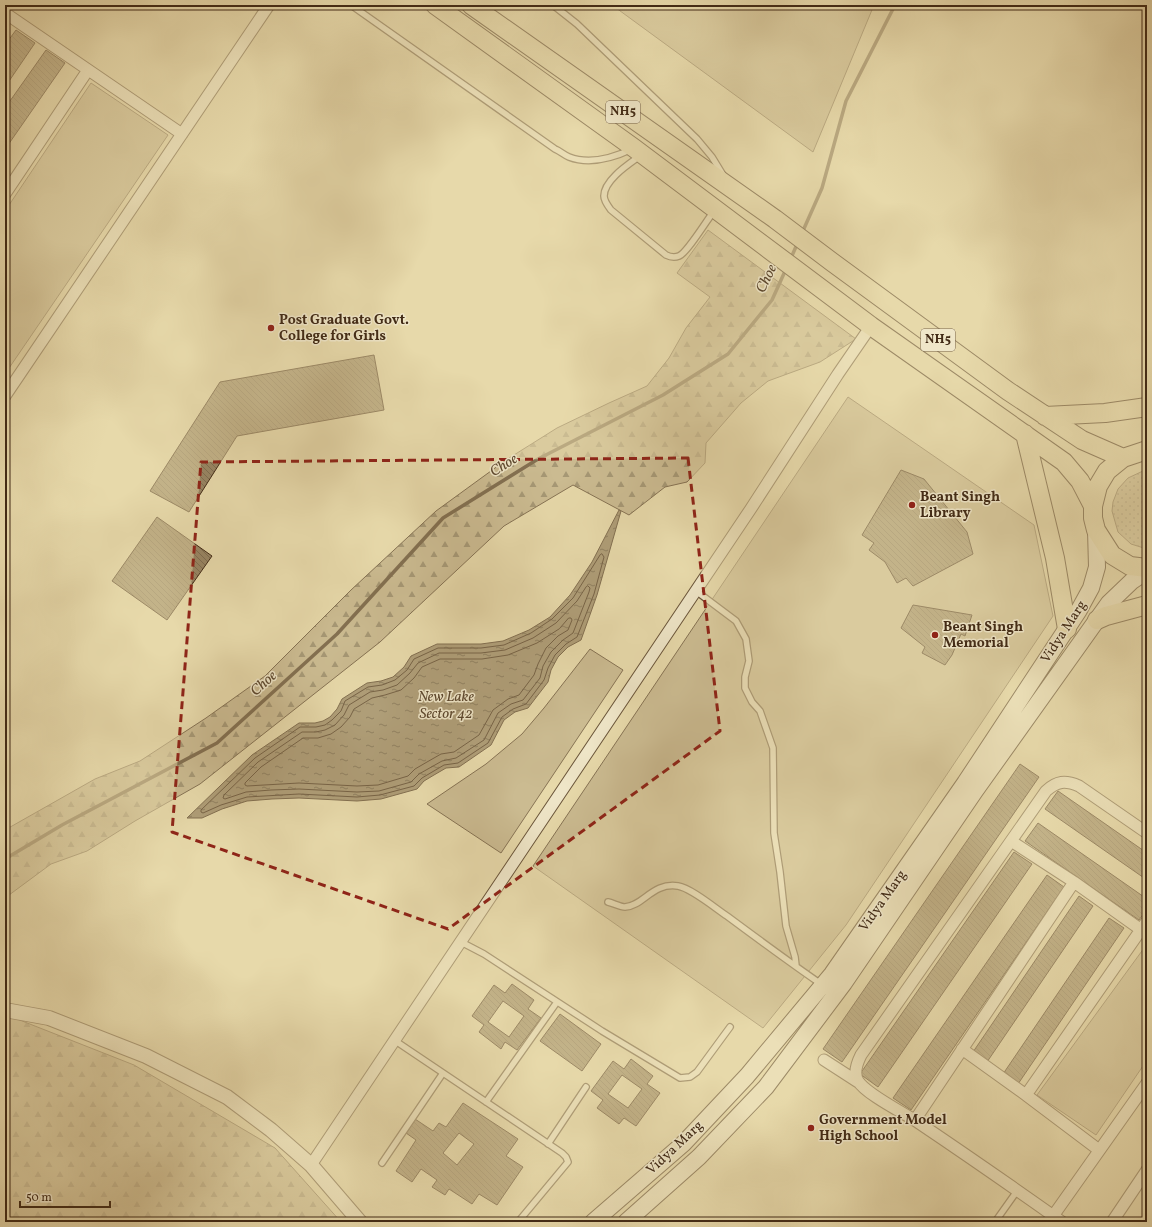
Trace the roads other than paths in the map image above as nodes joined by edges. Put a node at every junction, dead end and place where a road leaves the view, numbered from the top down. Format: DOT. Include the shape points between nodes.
graph roads {
  1 [pos="269,5"];
  2 [pos="351,5"];
  3 [pos="435,5"];
  4 [pos="471,5"];
  5 [pos="553,5"];
  6 [pos="6,17"];
  7 [pos="88,70"];
  8 [pos="182,134"];
  9 [pos="638,151"];
  10 [pos="732,189"];
  11 [pos="5,194"];
  12 [pos="715,209"];
  13 [pos="871,326"];
  14 [pos="6,391"];
  15 [pos="1147,408"];
  16 [pos="1045,416"];
  17 [pos="1025,434"];
  18 [pos="1147,450"];
  19 [pos="1122,458"];
  20 [pos="1092,506"];
  21 [pos="1096,530"];
  22 [pos="1147,569"];
  23 [pos="696,591"];
  24 [pos="1147,605"];
  25 [pos="1097,620"];
  26 [pos="1067,629"];
  27 [pos="1147,833"];
  28 [pos="1011,841"];
  29 [pos="1074,882"];
  30 [pos="608,902"];
  31 [pos="1145,928"];
  32 [pos="461,942"];
  33 [pos="796,966"];
  34 [pos="823,986"];
  35 [pos="557,1002"];
  36 [pos="5,1010"];
  37 [pos="730,1026"];
  38 [pos="394,1040"];
  39 [pos="962,1049"];
  40 [pos="824,1060"];
  41 [pos="443,1073"];
  42 [pos="858,1082"];
  43 [pos="1147,1083"];
  44 [pos="586,1088"];
  45 [pos="1026,1094"];
  46 [pos="486,1102"];
  47 [pos="915,1120"];
  48 [pos="548,1144"];
  49 [pos="1099,1150"];
  50 [pos="382,1163"];
  51 [pos="311,1165"];
  52 [pos="1147,1170"];
  53 [pos="1017,1190"];
  54 [pos="1058,1219"];
  55 [pos="360,1222"];
  56 [pos="518,1222"];
  57 [pos="593,1222"];
  58 [pos="626,1222"];
  59 [pos="994,1222"];
  60 [pos="1112,1222"];
  1 -- 8 [label="street"];
  2 -- 9 [label="lane" via="570,157 598,160"];
  3 -- 9 [label="highway, NH5 / NH5"];
  4 -- 10 [label="highway, NH5 / NH5"];
  5 -- 10 [label="lane" via="599,44 697,139"];
  6 -- 7 [label="street"];
  7 -- 8 [label="street"];
  7 -- 11 [label="street"];
  8 -- 14 [label="street"];
  9 -- 12 [label="highway, NH5"];
  9 -- 12 [label="lane" via="618,172 604,195 611,210 666,255 681,256"];
  10 -- 16 [label="highway, NH5 / NH5"];
  12 -- 13 [label="highway, NH5"];
  13 -- 17 [label="highway, NH5 / NH5"];
  13 -- 23 [label="street"];
  15 -- 16 [label="highway"];
  16 -- 19 [label="highway, NH5 / NH5" via="1082,440"];
  17 -- 20 [label="highway, NH5 / NH5" via="1064,462 1080,481"];
  17 -- 26 [label="highway" via="1055,558"];
  18 -- 19 [label="highway, NH5"];
  19 -- 20 [label="highway, NH5" via="1107,471 1098,486"];
  20 -- 21 [label="highway, NH5"];
  21 -- 22 [label="highway, NH5" via="1112,555 1130,566"];
  21 -- 26 [label="main road, Vidya Marg" via="1097,567 1091,588"];
  22 -- 25 [label="main road, Vidya Marg" via="1109,603"];
  23 -- 32 [label="street"];
  23 -- 33 [label="lane" via="736,621 746,639 749,661 745,688 760,711 773,748 774,833 786,926"];
  24 -- 25 [label="highway"];
  25 -- 58 [label="main road, Vidya Marg" via="975,791 844,982 766,1087 699,1157"];
  26 -- 34 [label="main road, Vidya Marg" via="965,783"];
  27 -- 28 [label="street" via="1079,786 1067,782 1056,783 1046,791"];
  28 -- 29 [label="street"];
  28 -- 42 [label="street" via="861,1055 856,1068"];
  29 -- 31 [label="street"];
  29 -- 39 [label="street"];
  30 -- 33 [label="lane" via="624,907 631,906 661,887 680,886 694,893"];
  31 -- 45 [label="street"];
  32 -- 35 [label="lane" via="484,954"];
  32 -- 38 [label="street"];
  33 -- 34 [label="lane"];
  34 -- 57 [label="main road, Vidya Marg" via="748,1076 683,1144"];
  35 -- 37 [label="lane" via="680,1078 690,1077 697,1072"];
  35 -- 46 [label="lane"];
  36 -- 51 [label="street" via="49,1018 146,1056 227,1097 272,1130"];
  38 -- 41 [label="lane"];
  38 -- 51 [label="street"];
  39 -- 45 [label="street"];
  39 -- 47 [label="street"];
  40 -- 42 [label="street"];
  41 -- 46 [label="lane"];
  41 -- 50 [label="lane"];
  42 -- 47 [label="street"];
  43 -- 49 [label="street"];
  44 -- 48 [label="lane"];
  45 -- 49 [label="street"];
  46 -- 48 [label="lane"];
  47 -- 53 [label="street"];
  48 -- 56 [label="lane" via="562,1153 568,1162"];
  49 -- 54 [label="street"];
  51 -- 55 [label="street"];
  52 -- 60 [label="street"];
  53 -- 54 [label="street"];
  53 -- 59 [label="lane"];
}
